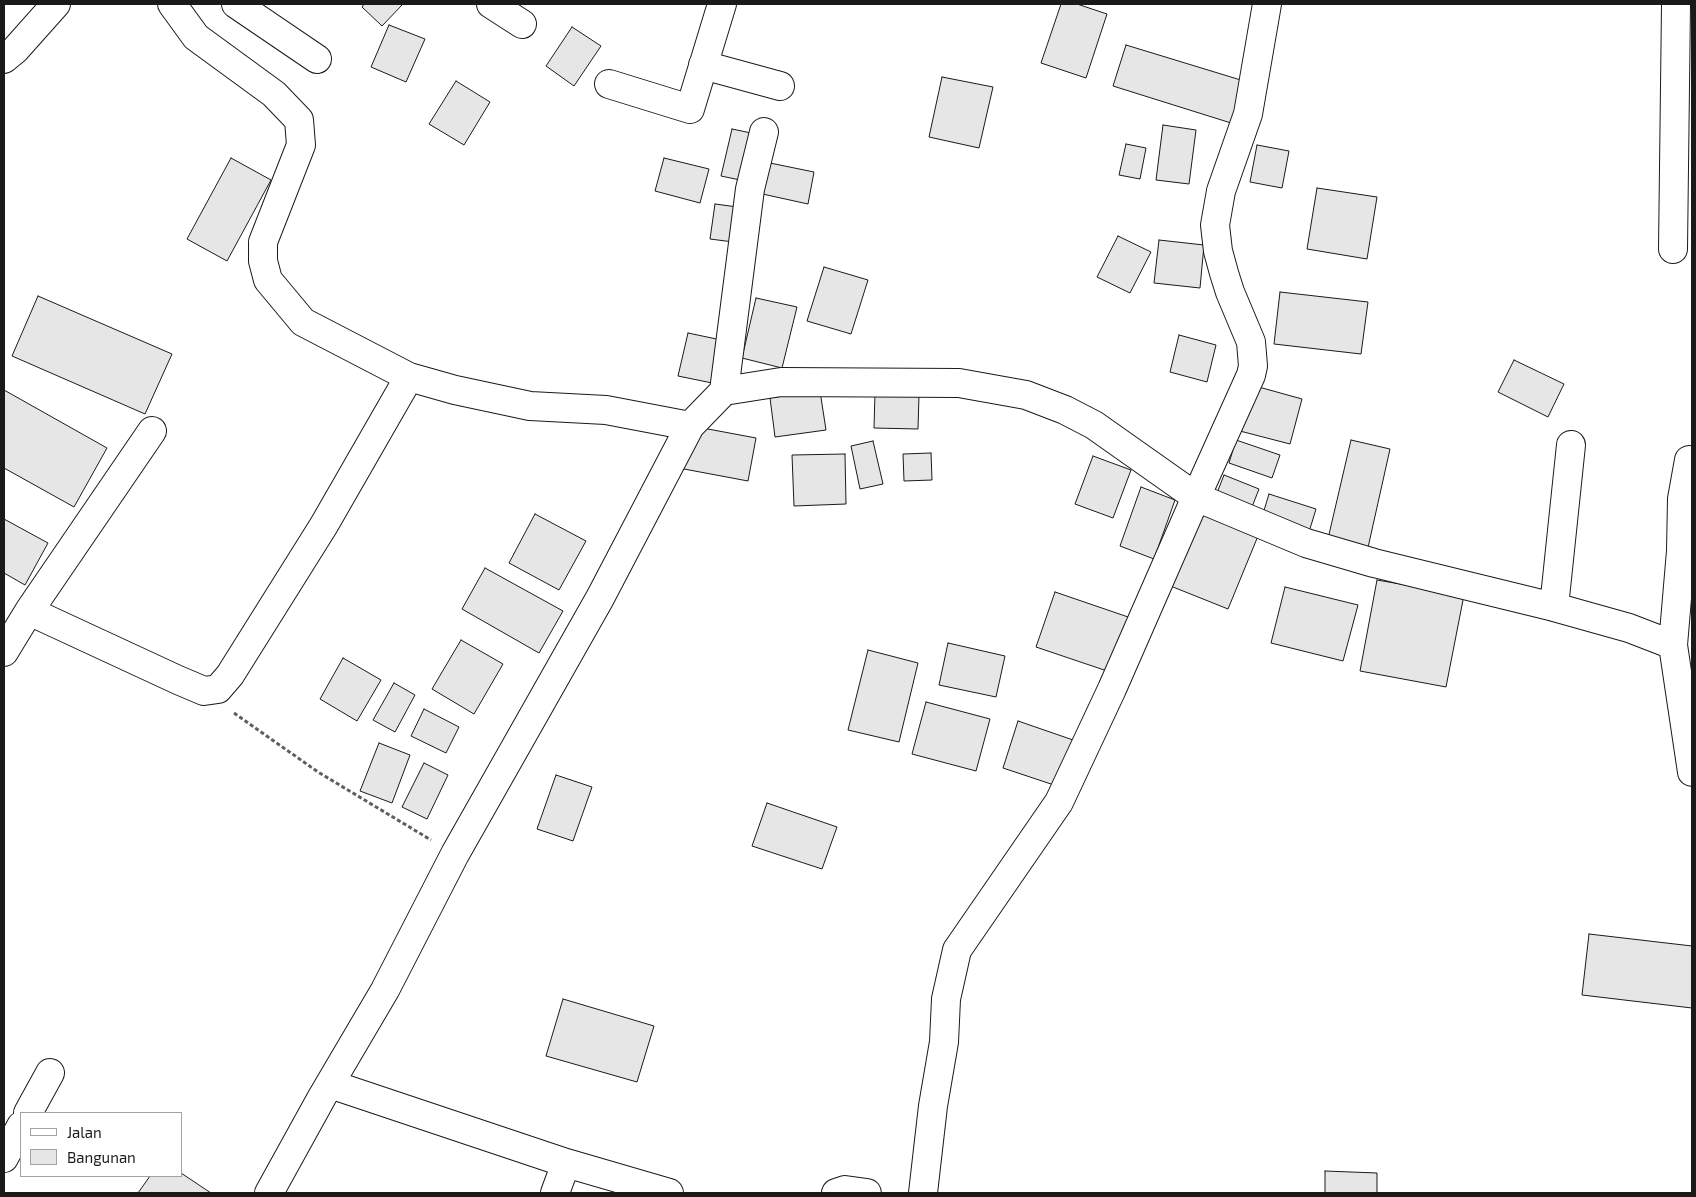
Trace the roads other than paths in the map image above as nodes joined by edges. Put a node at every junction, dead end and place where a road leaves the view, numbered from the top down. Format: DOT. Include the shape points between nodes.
graph roads {
  1 [pos="56,4"];
  2 [pos="172,4"];
  3 [pos="236,4"];
  4 [pos="491,4"];
  5 [pos="722,4"];
  6 [pos="1267,4"];
  7 [pos="1680,7"];
  8 [pos="522,24"];
  9 [pos="4,59"];
  10 [pos="317,59"];
  11 [pos="703,65"];
  12 [pos="609,84"];
  13 [pos="780,86"];
  14 [pos="764,132"];
  15 [pos="1673,249"];
  16 [pos="409,376"];
  17 [pos="724,392"];
  18 [pos="690,426"];
  19 [pos="152,431"];
  20 [pos="1572,445"];
  21 [pos="1689,460"];
  22 [pos="1196,497"];
  23 [pos="1554,607"];
  24 [pos="29,611"];
  25 [pos="1673,645"];
  26 [pos="4,652"];
  27 [pos="1692,772"];
  28 [pos="50,1073"];
  29 [pos="330,1084"];
  30 [pos="29,1112"];
  31 [pos="20,1128"];
  32 [pos="4,1158"];
  33 [pos="566,1163"];
  34 [pos="269,1193"];
  35 [pos="555,1193"];
  36 [pos="669,1193"];
  37 [pos="836,1193"];
  38 [pos="867,1193"];
  39 [pos="923,1193"];
  1 -- 9 [label="street"];
  2 -- 16 [label="street" via="196,37 274,94 299,120 301,144 263,242 268,280 303,322"];
  3 -- 10 [label="street"];
  4 -- 8 [label="street"];
  5 -- 11 [label="street"];
  6 -- 22 [label="street" via="1248,114 1221,191 1216,225 1224,273 1251,342 1253,370"];
  7 -- 15 [label="street"];
  11 -- 12 [label="street" via="690,109"];
  11 -- 13 [label="street"];
  14 -- 17 [label="street" via="750,189"];
  16 -- 18 [label="street" via="521,404 606,410"];
  16 -- 24 [label="street" via="324,525 218,689 204,692"];
  17 -- 18 [label="street"];
  17 -- 22 [label="street" via="781,382 959,383 1026,395 1094,425"];
  18 -- 29 [label="street" via="600,598"];
  19 -- 24 [label="street"];
  20 -- 23 [label="street"];
  21 -- 25 [label="street" via="1682,500"];
  22 -- 23 [label="street" via="1306,543 1374,564"];
  22 -- 39 [label="street" via="1059,802 957,950 946,999 944,1042"];
  23 -- 25 [label="street" via="1629,628"];
  24 -- 26 [label="street"];
  25 -- 27 [label="street"];
  28 -- 30 [label="street"];
  29 -- 33 [label="street"];
  29 -- 34 [label="street"];
  31 -- 32 [label="street"];
  33 -- 35 [label="street"];
  33 -- 36 [label="street"];
  37 -- 38 [label="street" via="845,1190"];
}
